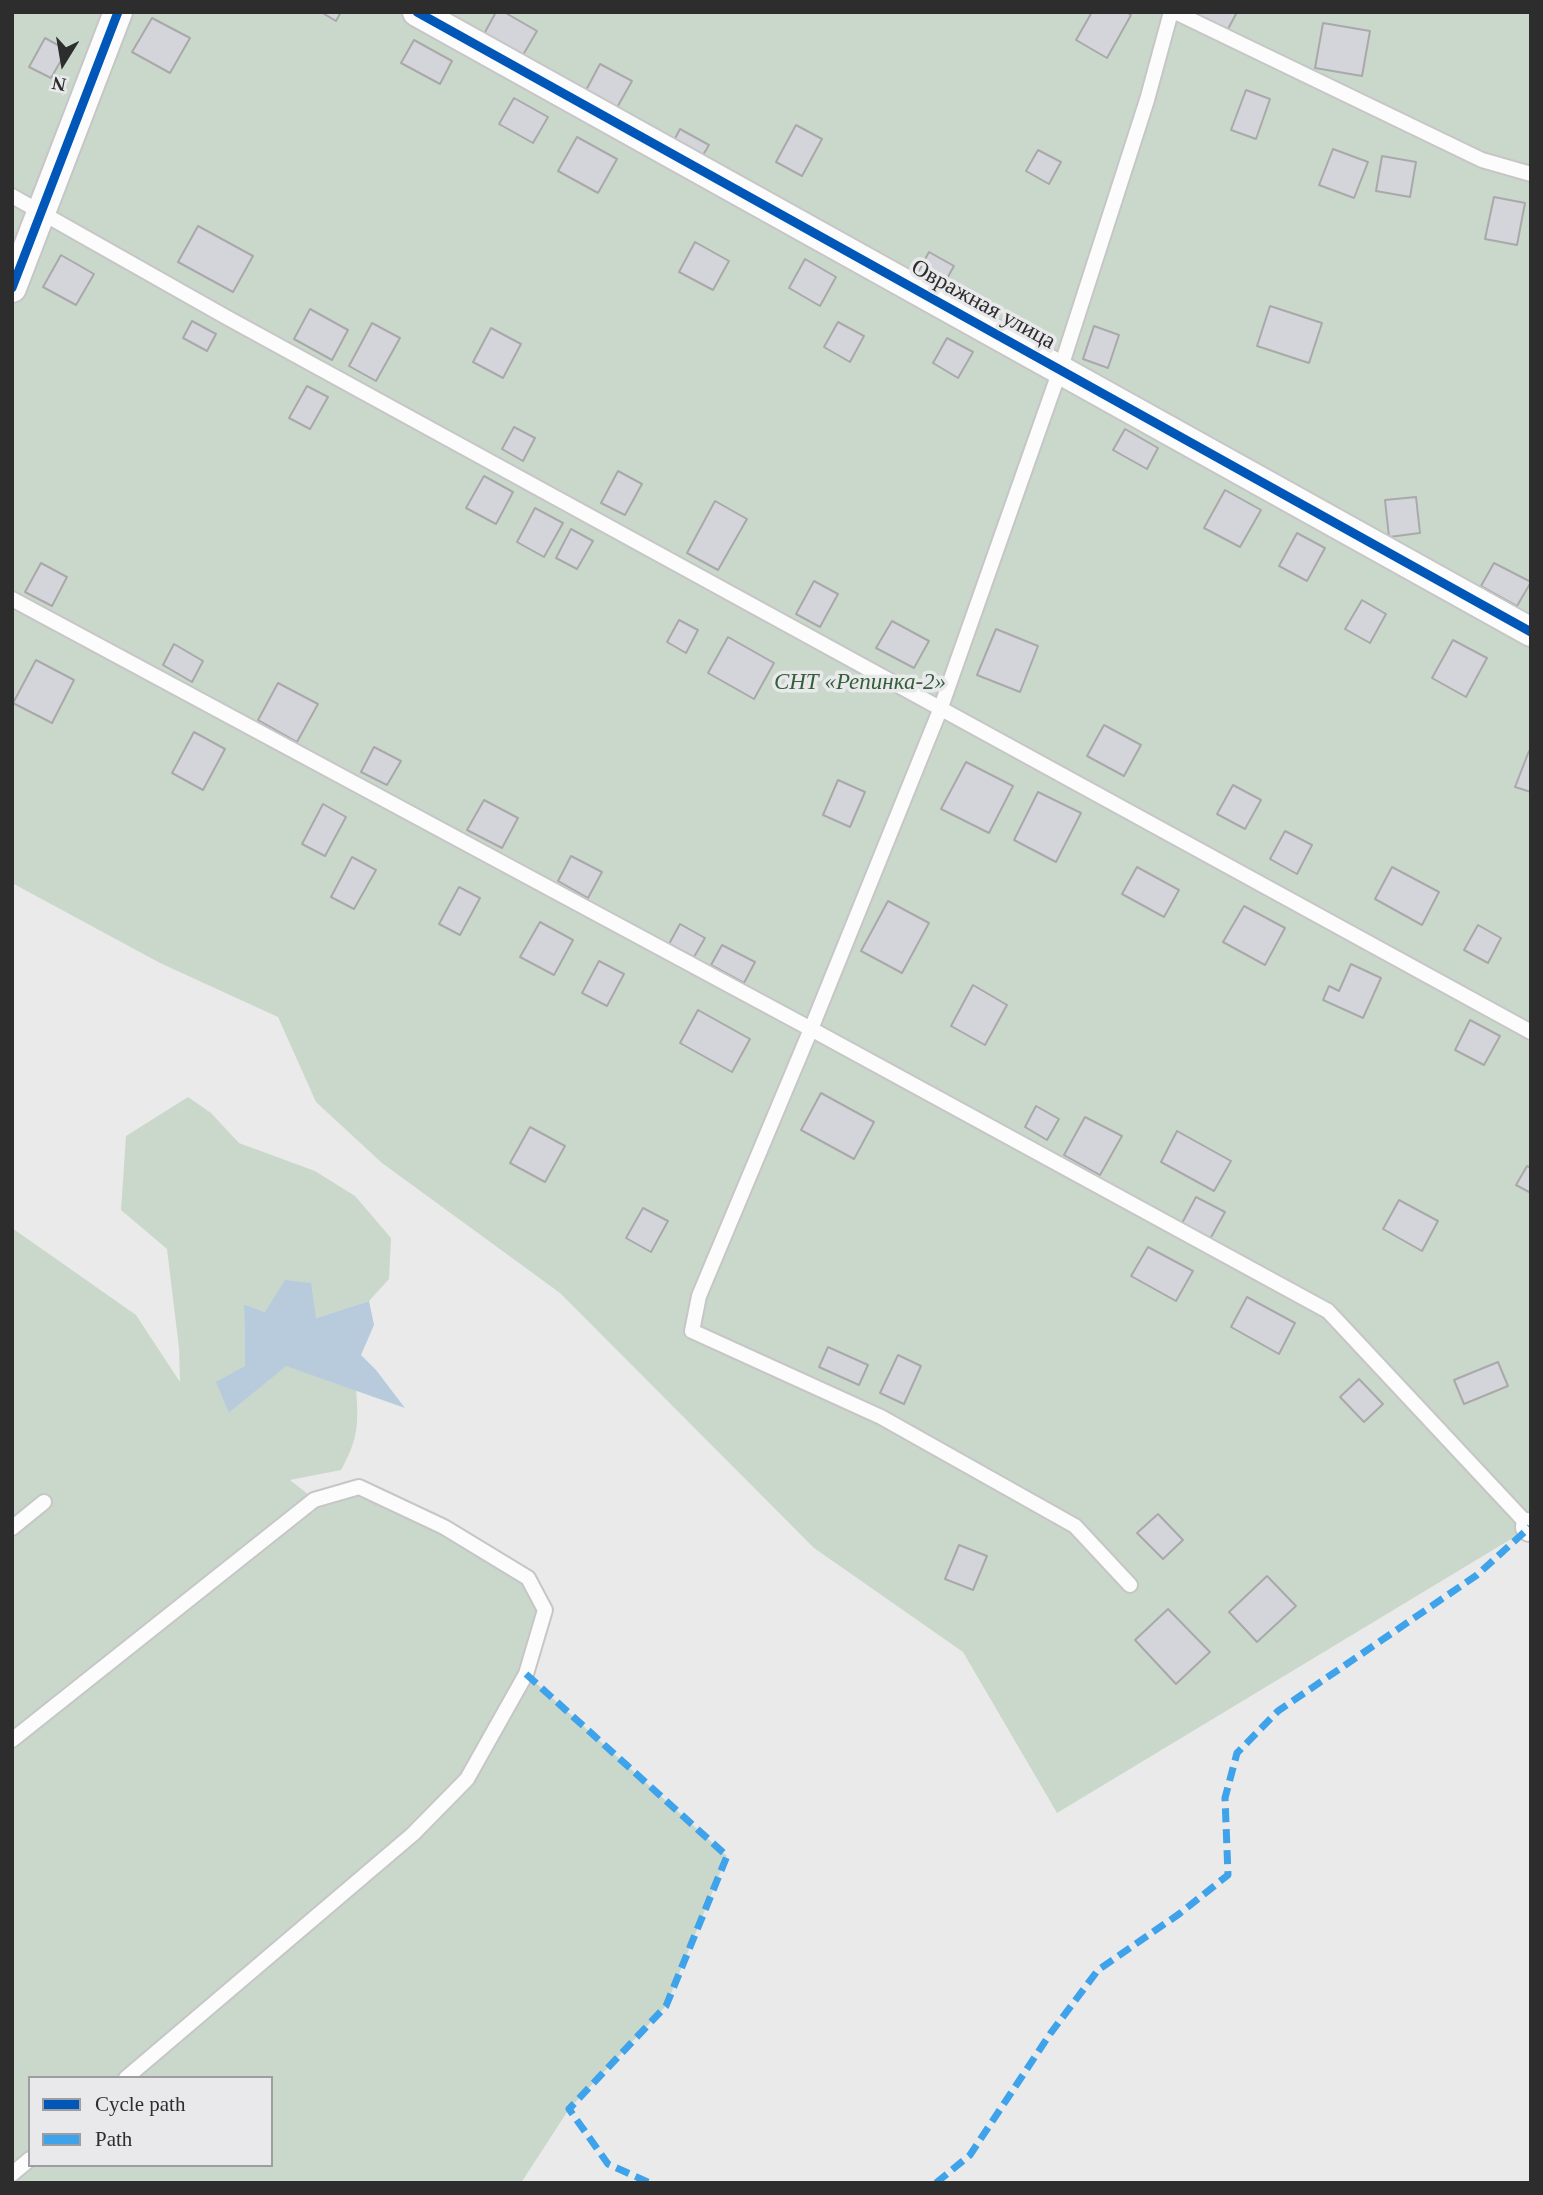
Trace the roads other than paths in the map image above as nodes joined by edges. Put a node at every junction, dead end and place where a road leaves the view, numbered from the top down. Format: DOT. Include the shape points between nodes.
graph roads {
  1 [pos="118,12"];
  2 [pos="417,12"];
  3 [pos="1173,12"];
  4 [pos="1531,174"];
  5 [pos="12,197"];
  6 [pos="42,213"];
  7 [pos="12,288"];
  8 [pos="1060,370"];
  9 [pos="12,598"];
  10 [pos="1531,632"];
  11 [pos="940,710"];
  12 [pos="811,1029"];
  13 [pos="1531,1032"];
  14 [pos="44,1502"];
  15 [pos="1530,1527"];
  16 [pos="12,1528"];
  17 [pos="1130,1585"];
  18 [pos="12,1740"];
  19 [pos="128,2076"];
  20 [pos="28,2162"];
  21 [pos="12,2174"];
  1 -- 6 [label="street"];
  2 -- 8 [label="street, Овражная улица"];
  3 -- 4 [label="lane" via="1482,160"];
  3 -- 8 [label="lane"];
  5 -- 6 [label="lane"];
  6 -- 7 [label="street"];
  6 -- 11 [label="lane"];
  8 -- 10 [label="street, Овражная улица"];
  8 -- 11 [label="lane"];
  9 -- 12 [label="lane"];
  11 -- 12 [label="lane"];
  11 -- 13 [label="lane"];
  12 -- 15 [label="lane" via="1328,1311"];
  12 -- 17 [label="lane" via="699,1296 692,1331 881,1417 1075,1526"];
  14 -- 16 [label="lane"];
  18 -- 19 [label="lane" via="314,1500 359,1487 443,1527 528,1578 545,1609 526,1674 467,1779 413,1834"];
  20 -- 21 [label="lane"];
}
